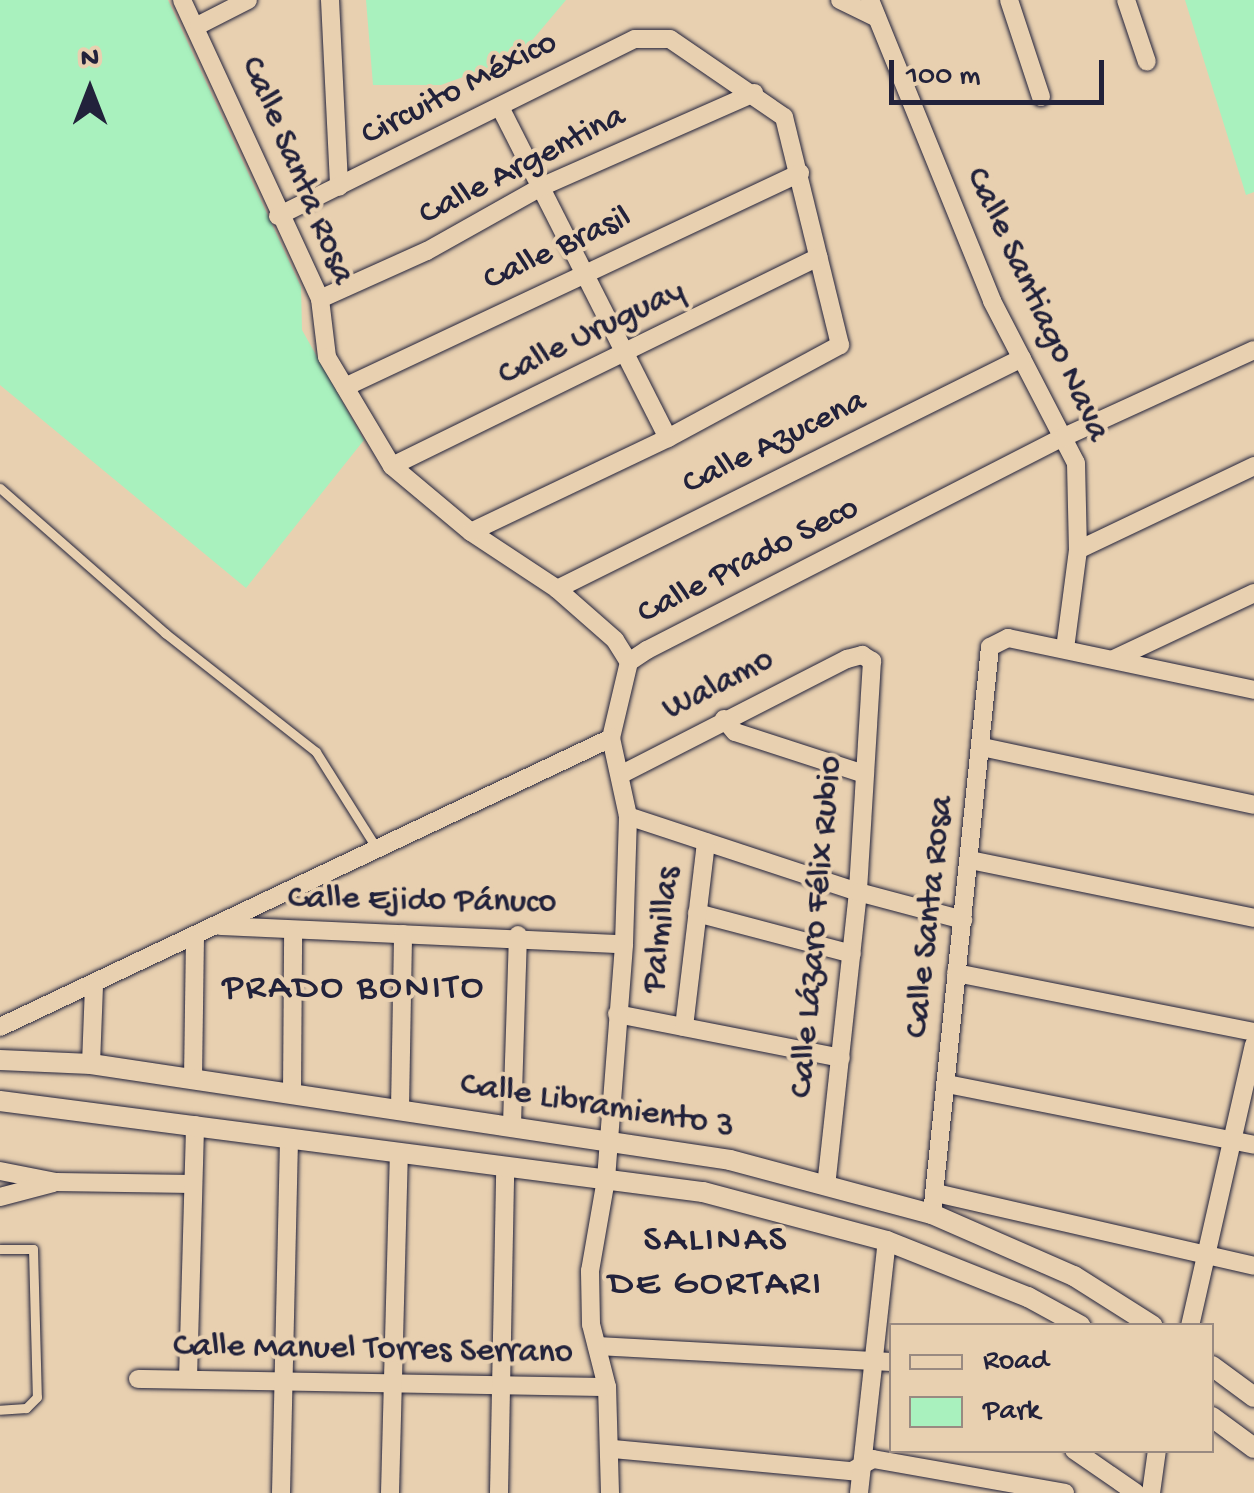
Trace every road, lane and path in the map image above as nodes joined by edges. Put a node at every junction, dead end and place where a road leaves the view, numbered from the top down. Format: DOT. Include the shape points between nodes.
graph roads {
  1 [pos="182,0"];
  2 [pos="248,0"];
  3 [pos="330,0"];
  4 [pos="840,0"];
  5 [pos="1009,0"];
  6 [pos="1126,0"];
  7 [pos="874,9"];
  8 [pos="198,26"];
  9 [pos="1147,62"];
  10 [pos="754,93"];
  11 [pos="1041,97"];
  12 [pos="500,108"];
  13 [pos="800,173"];
  14 [pos="339,187"];
  15 [pos="541,187"];
  16 [pos="278,216"];
  17 [pos="818,258"];
  18 [pos="587,272"];
  19 [pos="320,300"];
  20 [pos="1254,350"];
  21 [pos="627,356"];
  22 [pos="1022,358"];
  23 [pos="344,387"];
  24 [pos="668,438"];
  25 [pos="1064,438"];
  26 [pos="392,466"];
  27 [pos="1254,466"];
  28 [pos="0,488"];
  29 [pos="471,532"];
  30 [pos="1078,550"];
  31 [pos="556,589"];
  32 [pos="1254,593"];
  33 [pos="1065,648"];
  34 [pos="1114,659"];
  35 [pos="630,662"];
  36 [pos="872,674"];
  37 [pos="1254,690"];
  38 [pos="724,719"];
  39 [pos="611,738"];
  40 [pos="982,746"];
  41 [pos="622,774"];
  42 [pos="864,774"];
  43 [pos="1254,806"];
  44 [pos="628,816"];
  45 [pos="706,842"];
  46 [pos="378,850"];
  47 [pos="970,860"];
  48 [pos="858,892"];
  49 [pos="698,914"];
  50 [pos="1254,918"];
  51 [pos="964,920"];
  52 [pos="218,926"];
  53 [pos="293,934"];
  54 [pos="403,934"];
  55 [pos="196,936"];
  56 [pos="518,936"];
  57 [pos="624,944"];
  58 [pos="852,954"];
  59 [pos="956,973"];
  60 [pos="94,987"];
  61 [pos="617,1014"];
  62 [pos="684,1026"];
  63 [pos="0,1027"];
  64 [pos="1254,1032"];
  65 [pos="1254,1045"];
  66 [pos="841,1058"];
  67 [pos="0,1060"];
  68 [pos="91,1064"];
  69 [pos="192,1079"];
  70 [pos="947,1084"];
  71 [pos="292,1094"];
  72 [pos="0,1100"];
  73 [pos="400,1109"];
  74 [pos="512,1124"];
  75 [pos="195,1126"];
  76 [pos="289,1138"];
  77 [pos="608,1138"];
  78 [pos="1234,1140"];
  79 [pos="1254,1145"];
  80 [pos="399,1152"];
  81 [pos="505,1166"];
  82 [pos="0,1171"];
  83 [pos="606,1178"];
  84 [pos="56,1182"];
  85 [pos="193,1184"];
  86 [pos="826,1184"];
  87 [pos="0,1198"];
  88 [pos="934,1204"];
  89 [pos="887,1241"];
  90 [pos="0,1250"];
  91 [pos="1207,1257"];
  92 [pos="1254,1266"];
  93 [pos="1076,1323"];
  94 [pos="1148,1323"];
  95 [pos="1191,1323"];
  96 [pos="598,1346"];
  97 [pos="882,1360"];
  98 [pos="1214,1367"];
  99 [pos="138,1379"];
  100 [pos="188,1379"];
  101 [pos="284,1380"];
  102 [pos="391,1382"];
  103 [pos="501,1385"];
  104 [pos="607,1387"];
  105 [pos="1254,1397"];
  106 [pos="0,1410"];
  107 [pos="1214,1418"];
  108 [pos="1254,1448"];
  109 [pos="613,1449"];
  110 [pos="1079,1453"];
  111 [pos="1156,1453"];
  112 [pos="862,1465"];
  113 [pos="1140,1492"];
  114 [pos="280,1493"];
  115 [pos="390,1493"];
  116 [pos="499,1493"];
  117 [pos="610,1493"];
  118 [pos="859,1493"];
  119 [pos="1066,1493"];
  120 [pos="1106,1493"];
  1 -- 8 [label="street, Calle Santa Rosa"];
  2 -- 8 [label="street"];
  3 -- 14 [label="street"];
  4 -- 7 [label="street"];
  5 -- 11 [label="street"];
  6 -- 9 [label="street"];
  7 -- 22 [label="street, Calle Santiago Nava" via="961,230"];
  8 -- 16 [label="street, Calle Santa Rosa"];
  10 -- 12 [label="street, Circuito México" via="670,39 648,37"];
  10 -- 13 [label="street, Circuito México" via="784,116"];
  10 -- 15 [label="street, Calle Argentina"];
  12 -- 14 [label="street, Circuito México"];
  12 -- 15 [label="street"];
  13 -- 17 [label="street, Circuito México"];
  13 -- 18 [label="street, Calle Brasil"];
  14 -- 16 [label="street, Circuito México"];
  15 -- 18 [label="street"];
  15 -- 19 [label="street, Calle Argentina" via="427,251"];
  16 -- 19 [label="street, Calle Santa Rosa"];
  17 -- 21 [label="street, Calle Uruguay"];
  17 -- 24 [label="street, Circuito México" via="842,334 831,354"];
  18 -- 21 [label="street"];
  18 -- 23 [label="street, Calle Brasil"];
  19 -- 23 [label="street, Calle Santa Rosa" via="320,341"];
  20 -- 25 [label="street, Calle Prado Seco"];
  21 -- 24 [label="street"];
  21 -- 26 [label="street, Calle Uruguay"];
  22 -- 25 [label="street, Calle Santiago Nava"];
  22 -- 31 [label="street, Calle Azucena"];
  23 -- 26 [label="street, Calle Santa Rosa"];
  24 -- 29 [label="street"];
  25 -- 30 [label="street, Calle Santiago Nava" via="1076,464"];
  25 -- 35 [label="street, Calle Prado Seco"];
  26 -- 29 [label="street, Calle Santa Rosa"];
  27 -- 30 [label="street"];
  28 -- 46 [label="lane" via="316,752"];
  29 -- 31 [label="street, Calle Santa Rosa"];
  30 -- 33 [label="street, Calle Santiago Nava"];
  31 -- 35 [label="street, Calle Santa Rosa" via="615,640"];
  32 -- 34 [label="street"];
  33 -- 34 [label="street"];
  33 -- 40 [label="street, Calle Santa Rosa" via="1008,638 990,647"];
  34 -- 37 [label="street"];
  35 -- 39 [label="street, Calle Prado Seco"];
  36 -- 38 [label="street, Walamo" via="872,662 862,655 847,659"];
  36 -- 42 [label="street, Calle Lázaro Félix Rubio"];
  38 -- 41 [label="street, Walamo"];
  38 -- 42 [label="street" via="735,732"];
  39 -- 41 [label="street"];
  39 -- 46 [label="street"];
  40 -- 43 [label="street"];
  40 -- 47 [label="street, Calle Santa Rosa"];
  41 -- 44 [label="street"];
  42 -- 48 [label="street, Calle Lázaro Félix Rubio"];
  44 -- 45 [label="street"];
  44 -- 57 [label="street"];
  45 -- 48 [label="street"];
  45 -- 49 [label="street, Palmillas"];
  46 -- 52 [label="street"];
  47 -- 50 [label="street"];
  47 -- 51 [label="street, Calle Santa Rosa"];
  48 -- 51 [label="street"];
  48 -- 58 [label="street, Calle Lázaro Félix Rubio"];
  49 -- 58 [label="street"];
  49 -- 62 [label="street, Palmillas"];
  51 -- 59 [label="street, Calle Santa Rosa"];
  52 -- 53 [label="street, Calle Ejido Pánuco"];
  52 -- 55 [label="street"];
  53 -- 54 [label="street, Calle Ejido Pánuco"];
  53 -- 71 [label="street"];
  54 -- 56 [label="street, Calle Ejido Pánuco"];
  54 -- 73 [label="street"];
  55 -- 60 [label="street"];
  55 -- 69 [label="street"];
  56 -- 57 [label="street, Calle Ejido Pánuco"];
  56 -- 74 [label="street"];
  57 -- 61 [label="street"];
  58 -- 66 [label="street, Calle Lázaro Félix Rubio"];
  59 -- 64 [label="street"];
  59 -- 70 [label="street, Calle Santa Rosa"];
  60 -- 63 [label="street"];
  60 -- 68 [label="street"];
  61 -- 62 [label="street"];
  61 -- 77 [label="street"];
  62 -- 66 [label="street"];
  65 -- 78 [label="street"];
  66 -- 86 [label="street, Calle Lázaro Félix Rubio"];
  67 -- 68 [label="street, Calle Libramiento 3"];
  68 -- 69 [label="street, Calle Libramiento 3"];
  69 -- 71 [label="street, Calle Libramiento 3"];
  70 -- 78 [label="street"];
  70 -- 88 [label="street, Calle Santa Rosa"];
  71 -- 73 [label="street, Calle Libramiento 3"];
  72 -- 75 [label="street, Calle Libramiento 3"];
  73 -- 74 [label="street, Calle Libramiento 3"];
  74 -- 77 [label="street, Calle Libramiento 3"];
  75 -- 76 [label="street, Calle Libramiento 3"];
  75 -- 85 [label="street"];
  76 -- 80 [label="street, Calle Libramiento 3"];
  76 -- 101 [label="street"];
  77 -- 83 [label="street"];
  77 -- 86 [label="street, Calle Libramiento 3"];
  78 -- 79 [label="street"];
  78 -- 91 [label="street"];
  80 -- 81 [label="street, Calle Libramiento 3"];
  80 -- 102 [label="street"];
  81 -- 83 [label="street, Calle Libramiento 3"];
  81 -- 103 [label="street"];
  82 -- 84 [label="street"];
  83 -- 89 [label="street, Calle Libramiento 3" via="742,1200"];
  83 -- 96 [label="street" via="590,1270"];
  84 -- 85 [label="street"];
  84 -- 87 [label="street"];
  85 -- 100 [label="street"];
  86 -- 88 [label="street, Calle Libramiento 3"];
  88 -- 91 [label="street"];
  88 -- 94 [label="street, Calle Libramiento 3" via="1074,1276"];
  89 -- 93 [label="street, Calle Libramiento 3"];
  89 -- 97 [label="street"];
  90 -- 106 [label="lane" via="33,1249 37,1397 26,1408"];
  91 -- 92 [label="street"];
  91 -- 95 [label="street"];
  96 -- 97 [label="street"];
  96 -- 104 [label="street"];
  97 -- 112 [label="street"];
  98 -- 105 [label="street"];
  99 -- 100 [label="street, Calle Manuel Torres Serrano"];
  100 -- 101 [label="street, Calle Manuel Torres Serrano"];
  101 -- 102 [label="street, Calle Manuel Torres Serrano"];
  101 -- 114 [label="street"];
  102 -- 103 [label="street, Calle Manuel Torres Serrano"];
  102 -- 115 [label="street"];
  103 -- 104 [label="street, Calle Manuel Torres Serrano"];
  103 -- 116 [label="street"];
  104 -- 109 [label="street"];
  107 -- 108 [label="street"];
  109 -- 112 [label="street" via="852,1471"];
  109 -- 117 [label="street"];
  110 -- 113 [label="street"];
  111 -- 113 [label="street"];
  112 -- 118 [label="street"];
  112 -- 119 [label="street" via="873,1460"];
  113 -- 120 [label="street"];
}
